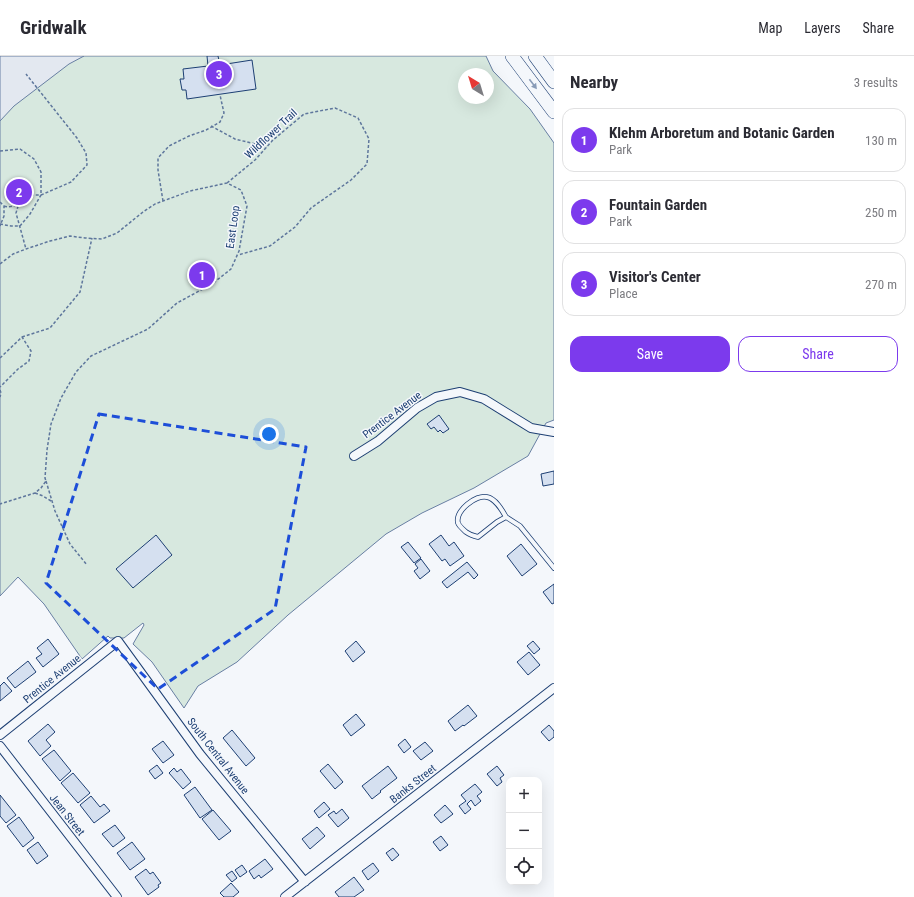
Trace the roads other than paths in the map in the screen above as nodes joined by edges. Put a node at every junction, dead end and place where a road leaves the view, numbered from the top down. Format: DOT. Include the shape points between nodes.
graph roads {
  1 [pos="512,56"];
  2 [pos="535,56"];
  3 [pos="554,82"];
  4 [pos="554,112"];
  5 [pos="554,432"];
  6 [pos="354,456"];
  7 [pos="506,517"];
  8 [pos="554,568"];
  9 [pos="118,641"];
  10 [pos="554,688"];
  11 [pos="0,735"];
  12 [pos="0,746"];
  13 [pos="305,882"];
  14 [pos="117,897"];
  15 [pos="285,897"];
  1 -- 4 [label="main road, one-way"];
  2 -- 3 [label="main road"];
  5 -- 6 [label="street, Prentice Avenue" via="531,428 484,398 460,392 436,397 417,408 378,441"];
  7 -- 7 [label="lane" via="478,537 471,536 458,523 459,514 476,498 488,497 497,503"];
  7 -- 8 [label="lane" via="520,526"];
  9 -- 11 [label="street, Prentice Avenue"];
  9 -- 13 [label="street, South Central Avenue" via="200,754"];
  10 -- 13 [label="street, Banks Street"];
  12 -- 14 [label="street, Jean Street"];
  13 -- 15 [label="street, Banks Street"];
}
